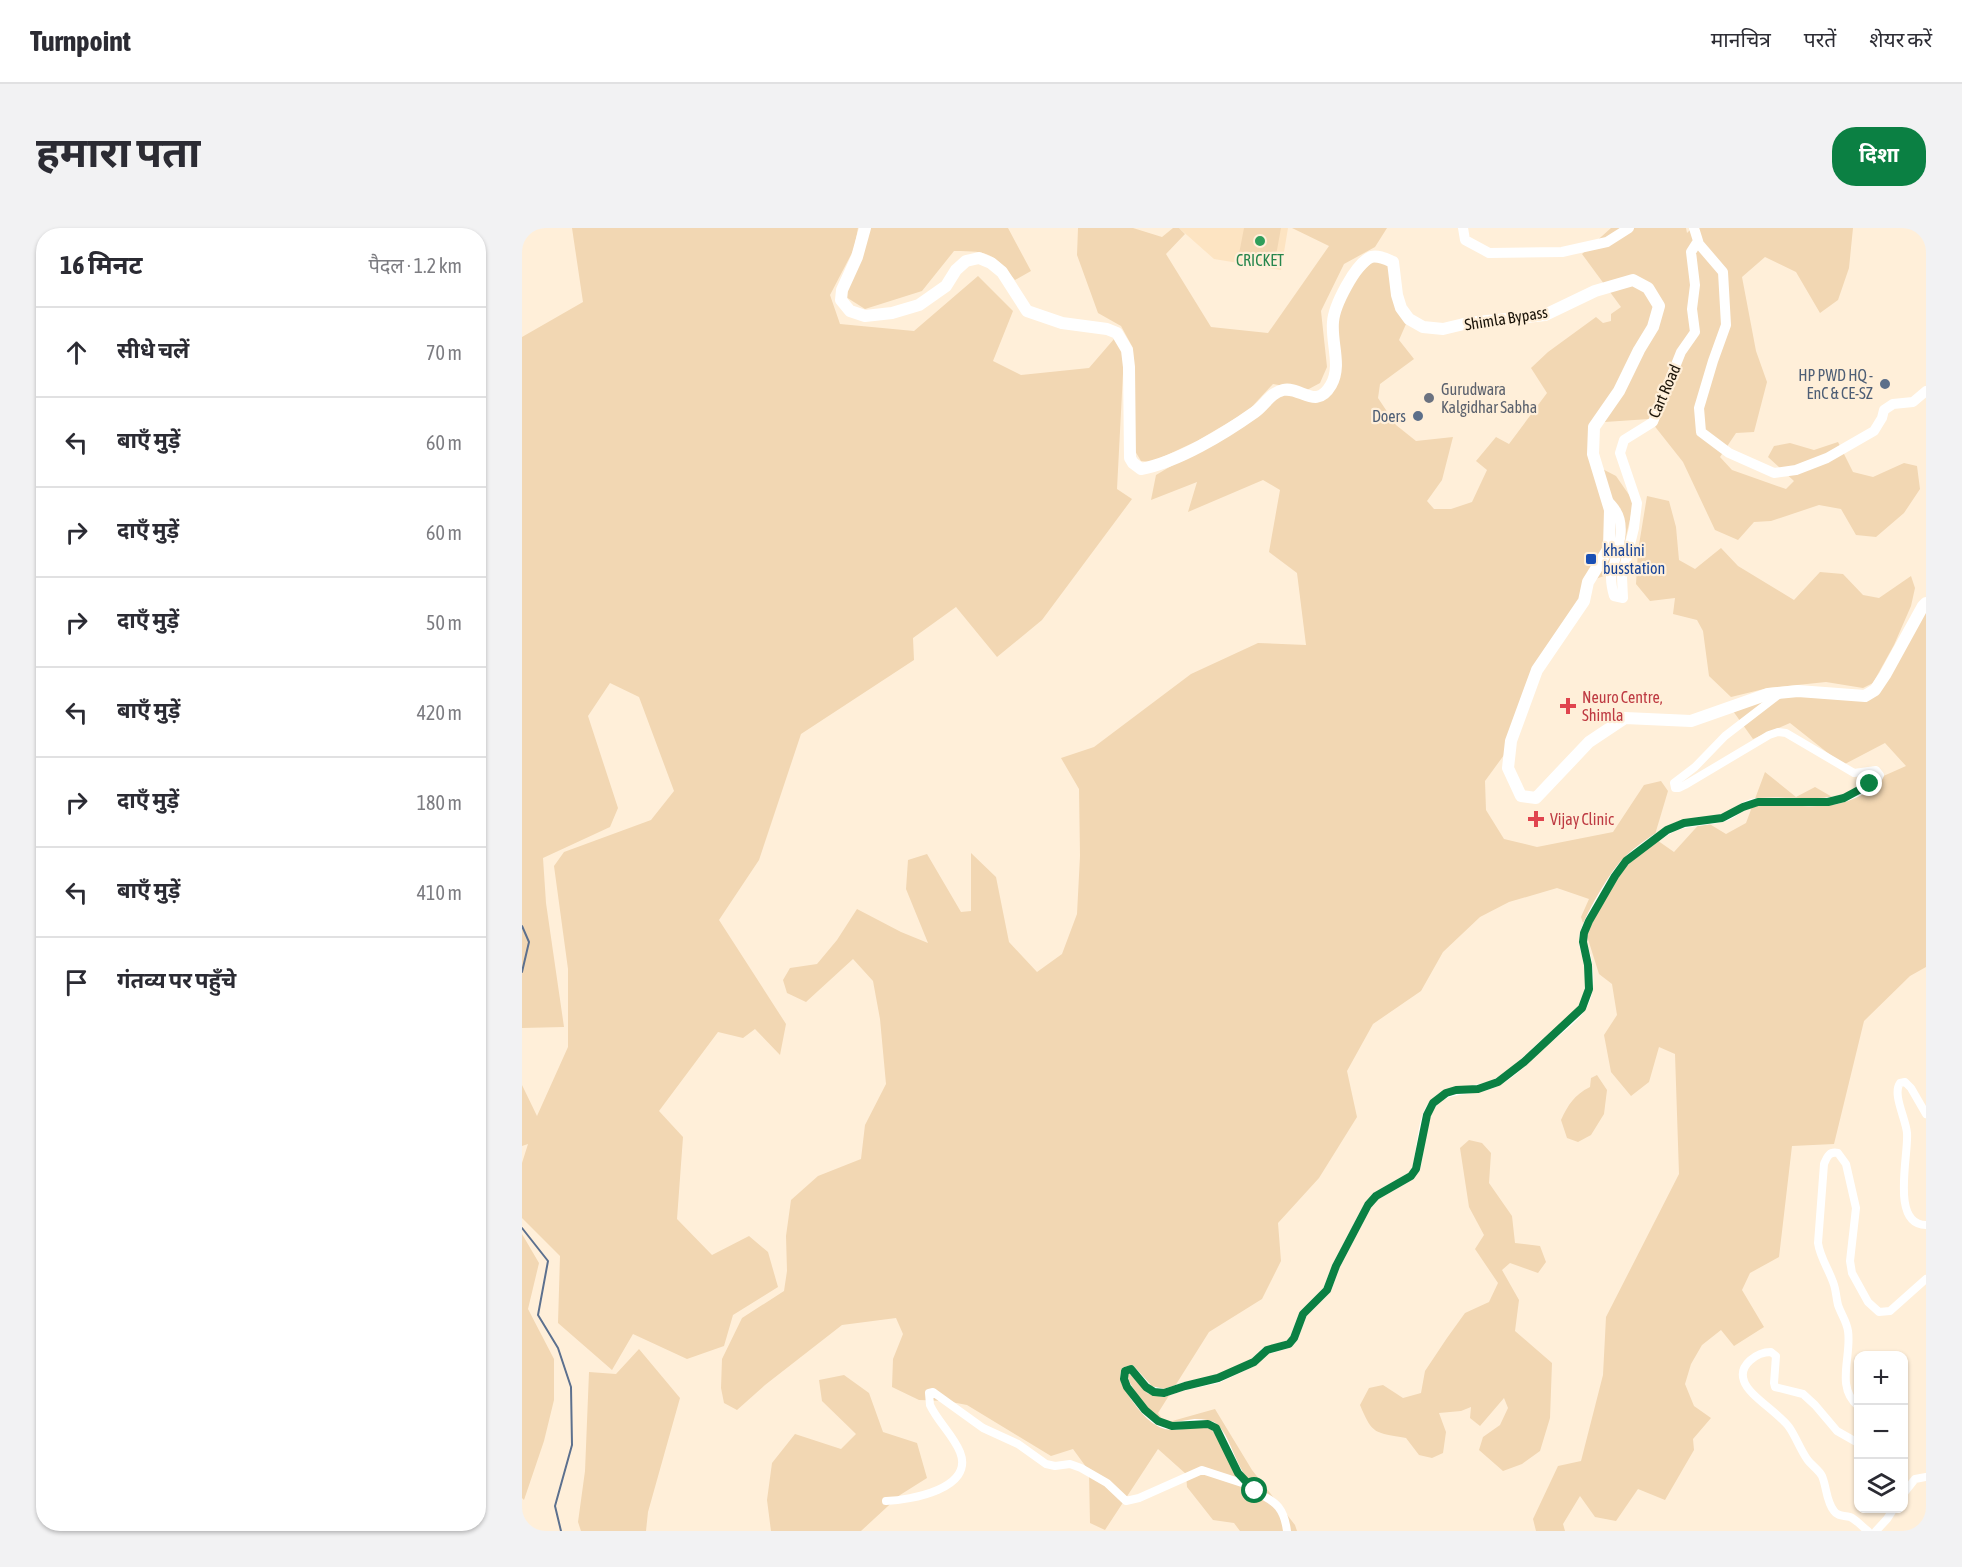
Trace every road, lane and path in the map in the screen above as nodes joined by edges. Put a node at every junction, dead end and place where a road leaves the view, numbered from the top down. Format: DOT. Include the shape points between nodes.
graph roads {
  1 [pos="865,228"];
  2 [pos="1463,228"];
  3 [pos="1629,228"];
  4 [pos="1694,228"];
  5 [pos="1698,241"];
  6 [pos="1926,391"];
  7 [pos="1607,500"];
  8 [pos="1926,603"];
  9 [pos="1782,693"];
  10 [pos="1926,1114"];
  11 [pos="1926,1225"];
  12 [pos="1926,1279"];
  13 [pos="1857,1405"];
  14 [pos="1854,1441"];
  15 [pos="1926,1477"];
  16 [pos="1248,1485"];
  17 [pos="1908,1488"];
  18 [pos="886,1501"];
  19 [pos="1891,1513"];
  20 [pos="1287,1531"];
  21 [pos="1868,1531"];
  22 [pos="1876,1531"];
  1 -- 7 [label="highway, Shimla Bypass" via="842,290 841,300 850,310 865,316 919,305 946,286 966,261 979,258 1002,272 1027,311 1055,322 1117,333 1127,350 1129,368 1130,458 1141,469 1192,450 1257,411 1271,395 1284,389 1310,398 1320,396 1330,386 1336,370 1332,323 1335,307 1349,281 1372,257 1393,262 1401,308 1409,319 1423,327 1443,329 1545,315 1595,291 1633,280 1648,288 1659,306 1653,327 1594,427 1593,454"];
  2 -- 3 [label="main road" via="1465,240 1489,253 1562,252 1607,242"];
  4 -- 5 [label="main road, Cart Road"];
  5 -- 6 [label="main road, Cart Road" via="1723,272 1726,325 1699,408 1701,432 1730,453 1774,473 1796,470 1827,458 1874,431 1884,410 1893,404 1913,402"];
  5 -- 7 [label="main road, Cart Road" via="1691,252 1695,332 1681,352 1653,422 1624,440 1620,453 1637,503 1622,577 1623,598 1614,596 1611,585 1620,527 1618,512"];
  7 -- 9 [label="highway, Shimla Bypass" via="1609,548 1588,582 1584,601 1537,670 1511,741 1508,768 1521,796 1536,798 1589,742 1625,718 1691,721 1768,694"];
  8 -- 9 [label="highway, Shimla Bypass" via="1875,690 1865,696"];
  9 -- 16 [label="street" via="1725,736 1674,786 1679,788 1764,738 1783,732 1854,773 1876,770 1880,774 1878,779 1844,798 1828,802 1752,803 1727,816 1675,826 1645,846 1620,867 1584,933 1589,989 1582,1008 1498,1082 1446,1093 1433,1103 1416,1169 1368,1205 1327,1290 1303,1314 1292,1341 1265,1351 1254,1362 1218,1378 1164,1393 1146,1387 1131,1369 1125,1371 1127,1387 1158,1421 1172,1426 1208,1424 1216,1428"];
  10 -- 11 [label="street" via="1911,1088 1900,1083 1897,1093 1908,1147 1902,1191 1911,1219"];
  12 -- 13 [label="street" via="1890,1311 1879,1312 1868,1302 1850,1261 1856,1208 1846,1164 1838,1153 1829,1154 1824,1164 1818,1243 1847,1327 1846,1385 1848,1395"];
  14 -- 21 [label="street" via="1837,1431 1803,1394 1775,1387 1776,1356 1771,1352 1757,1354 1746,1366 1744,1382 1788,1426 1823,1478 1834,1512 1853,1518"];
  15 -- 17 [label="street" via="1915,1479"];
  16 -- 18 [label="street" via="1202,1470 1126,1501 1103,1480 1081,1468 1046,1464 1018,1444 987,1430 933,1392 928,1397 930,1405 961,1454 959,1474 953,1482 918,1497"];
  16 -- 20 [label="street" via="1280,1508"];
  19 -- 22 [label="street"];
}
